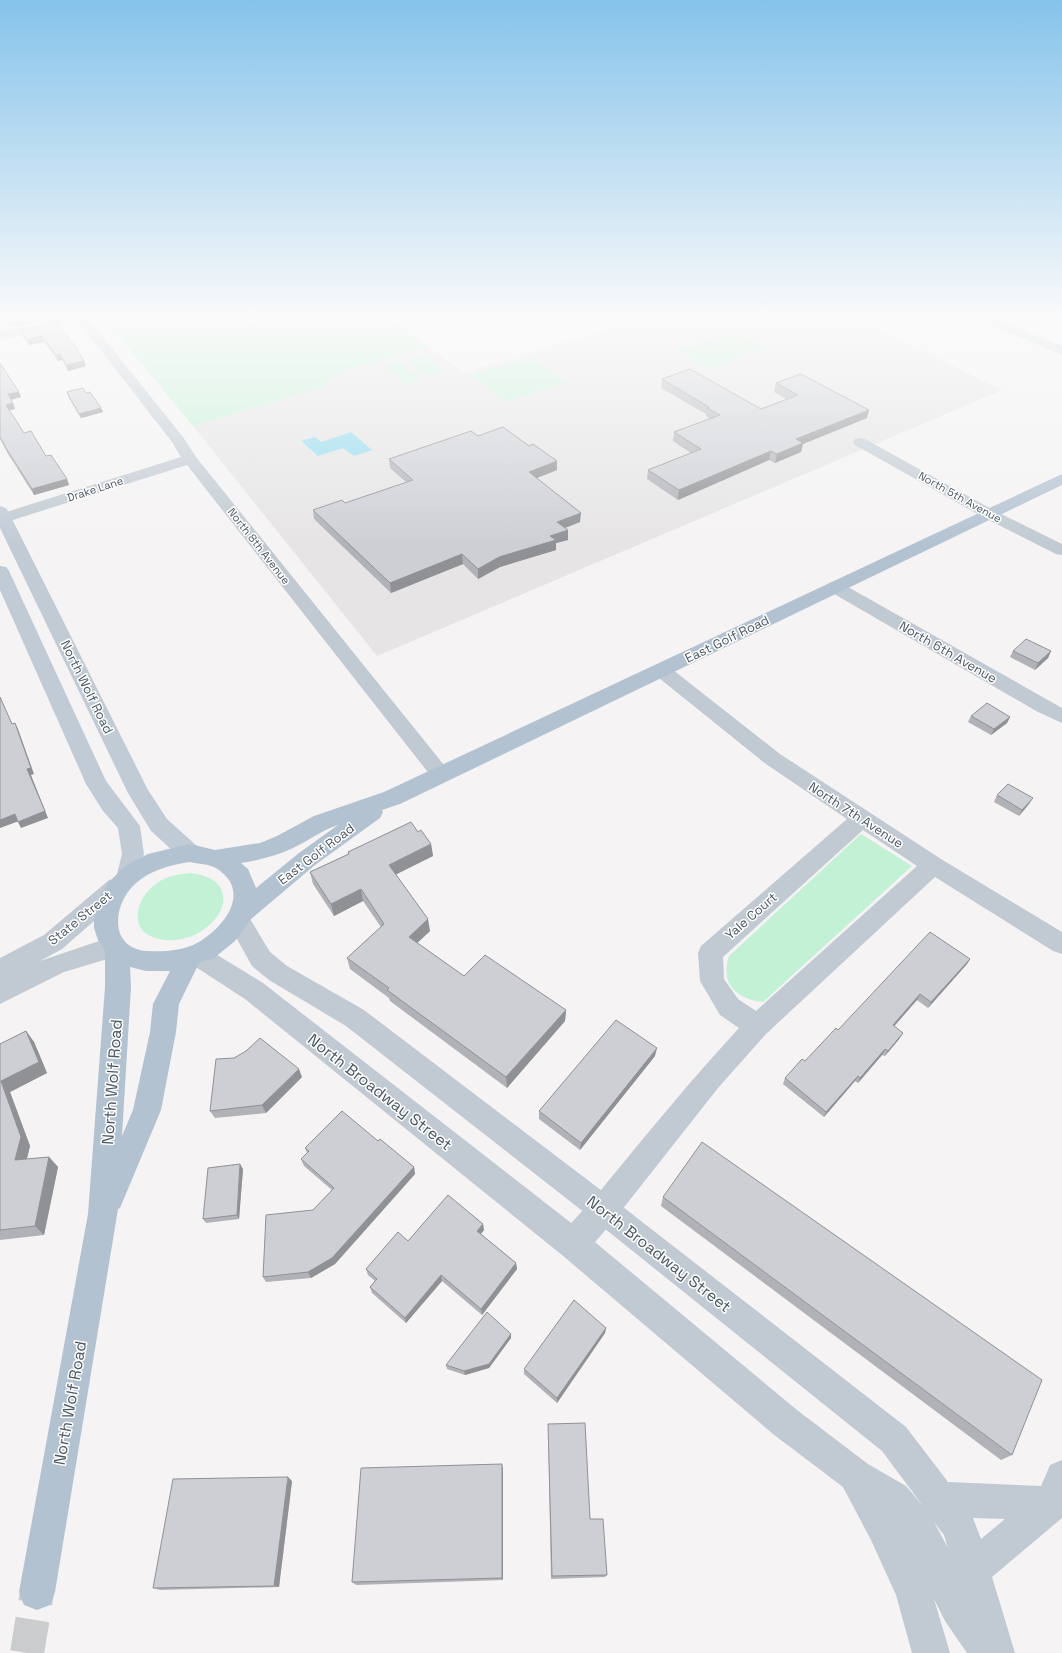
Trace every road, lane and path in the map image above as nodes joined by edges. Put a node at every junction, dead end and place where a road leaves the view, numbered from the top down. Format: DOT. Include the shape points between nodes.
graph roads {
  1 [pos="141,393"];
  2 [pos="860,442"];
  3 [pos="190,459"];
  4 [pos="1062,479"];
  5 [pos="989,514"];
  6 [pos="1,516"];
  7 [pos="1062,550"];
  8 [pos="0,571"];
  9 [pos="835,587"];
  10 [pos="661,670"];
  11 [pos="1062,716"];
  12 [pos="441,775"];
  13 [pos="392,798"];
  14 [pos="862,818"];
  15 [pos="190,852"];
  16 [pos="218,858"];
  17 [pos="933,865"];
  18 [pos="122,883"];
  19 [pos="241,917"];
  20 [pos="1062,944"];
  21 [pos="116,948"];
  22 [pos="193,957"];
  23 [pos="0,970"];
  24 [pos="0,993"];
  25 [pos="757,1026"];
  26 [pos="604,1210"];
  27 [pos="103,1214"];
  28 [pos="573,1244"];
  29 [pos="855,1475"];
  30 [pos="1057,1491"];
  31 [pos="939,1499"];
  32 [pos="972,1570"];
  33 [pos="37,1592"];
  34 [pos="931,1653"];
  35 [pos="990,1653"];
  36 [pos="996,1653"];
  1 -- 3 [label="street, North 8th Avenue"];
  2 -- 5 [label="street, North 5th Avenue"];
  3 -- 6 [label="street, Drake Lane"];
  3 -- 12 [label="street, North 8th Avenue"];
  4 -- 5 [label="main road, East Golf Road"];
  5 -- 7 [label="street, North 5th Avenue"];
  5 -- 9 [label="main road, East Golf Road"];
  6 -- 15 [label="main road, North Wolf Road" via="139,793 160,825"];
  8 -- 18 [label="main road" via="97,784 128,826 134,854"];
  9 -- 10 [label="main road, East Golf Road"];
  9 -- 11 [label="street, North 6th Avenue"];
  10 -- 12 [label="main road, East Golf Road"];
  10 -- 14 [label="street, North 7th Avenue" via="773,760"];
  12 -- 13 [label="main road, East Golf Road"];
  13 -- 16 [label="main road, East Golf Road" via="322,822 263,851"];
  13 -- 19 [label="main road, East Golf Road" via="307,859"];
  14 -- 17 [label="street, North 7th Avenue"];
  14 -- 25 [label="street, Yale Court" via="710,953 712,981 729,1007"];
  15 -- 16 [label="main road"];
  15 -- 18 [label="main road" via="167,856 145,865"];
  16 -- 19 [label="main road" via="233,866 243,880 246,895"];
  17 -- 20 [label="street, North 7th Avenue"];
  17 -- 25 [label="street"];
  18 -- 21 [label="main road" via="107,908 105,929"];
  18 -- 23 [label="street, State Street" via="53,942"];
  19 -- 22 [label="main road" via="228,934 214,946"];
  19 -- 26 [label="street, North Broadway Street" via="261,959 278,973 355,1018"];
  21 -- 22 [label="main road" via="136,960 162,964"];
  21 -- 24 [label="street, State Street" via="60,962"];
  21 -- 27 [label="main road, North Wolf Road" via="118,987"];
  22 -- 27 [label="main road, North Wolf Road" via="166,1004 147,1110"];
  22 -- 28 [label="street, North Broadway Street" via="254,991"];
  25 -- 26 [label="street" via="709,1079"];
  26 -- 28 [label="street"];
  26 -- 31 [label="street, North Broadway Street" via="894,1439"];
  27 -- 33 [label="main road, North Wolf Road"];
  28 -- 29 [label="street, North Broadway Street" via="785,1422"];
  29 -- 34 [label="street, North Broadway Street" via="884,1527 914,1592"];
  29 -- 35 [label="street" via="894,1498 920,1531 958,1608"];
  30 -- 31 [label="street"];
  30 -- 32 [label="street"];
  31 -- 32 [label="street, North Broadway Street" via="959,1526"];
  32 -- 36 [label="street, North Broadway Street"];
}
